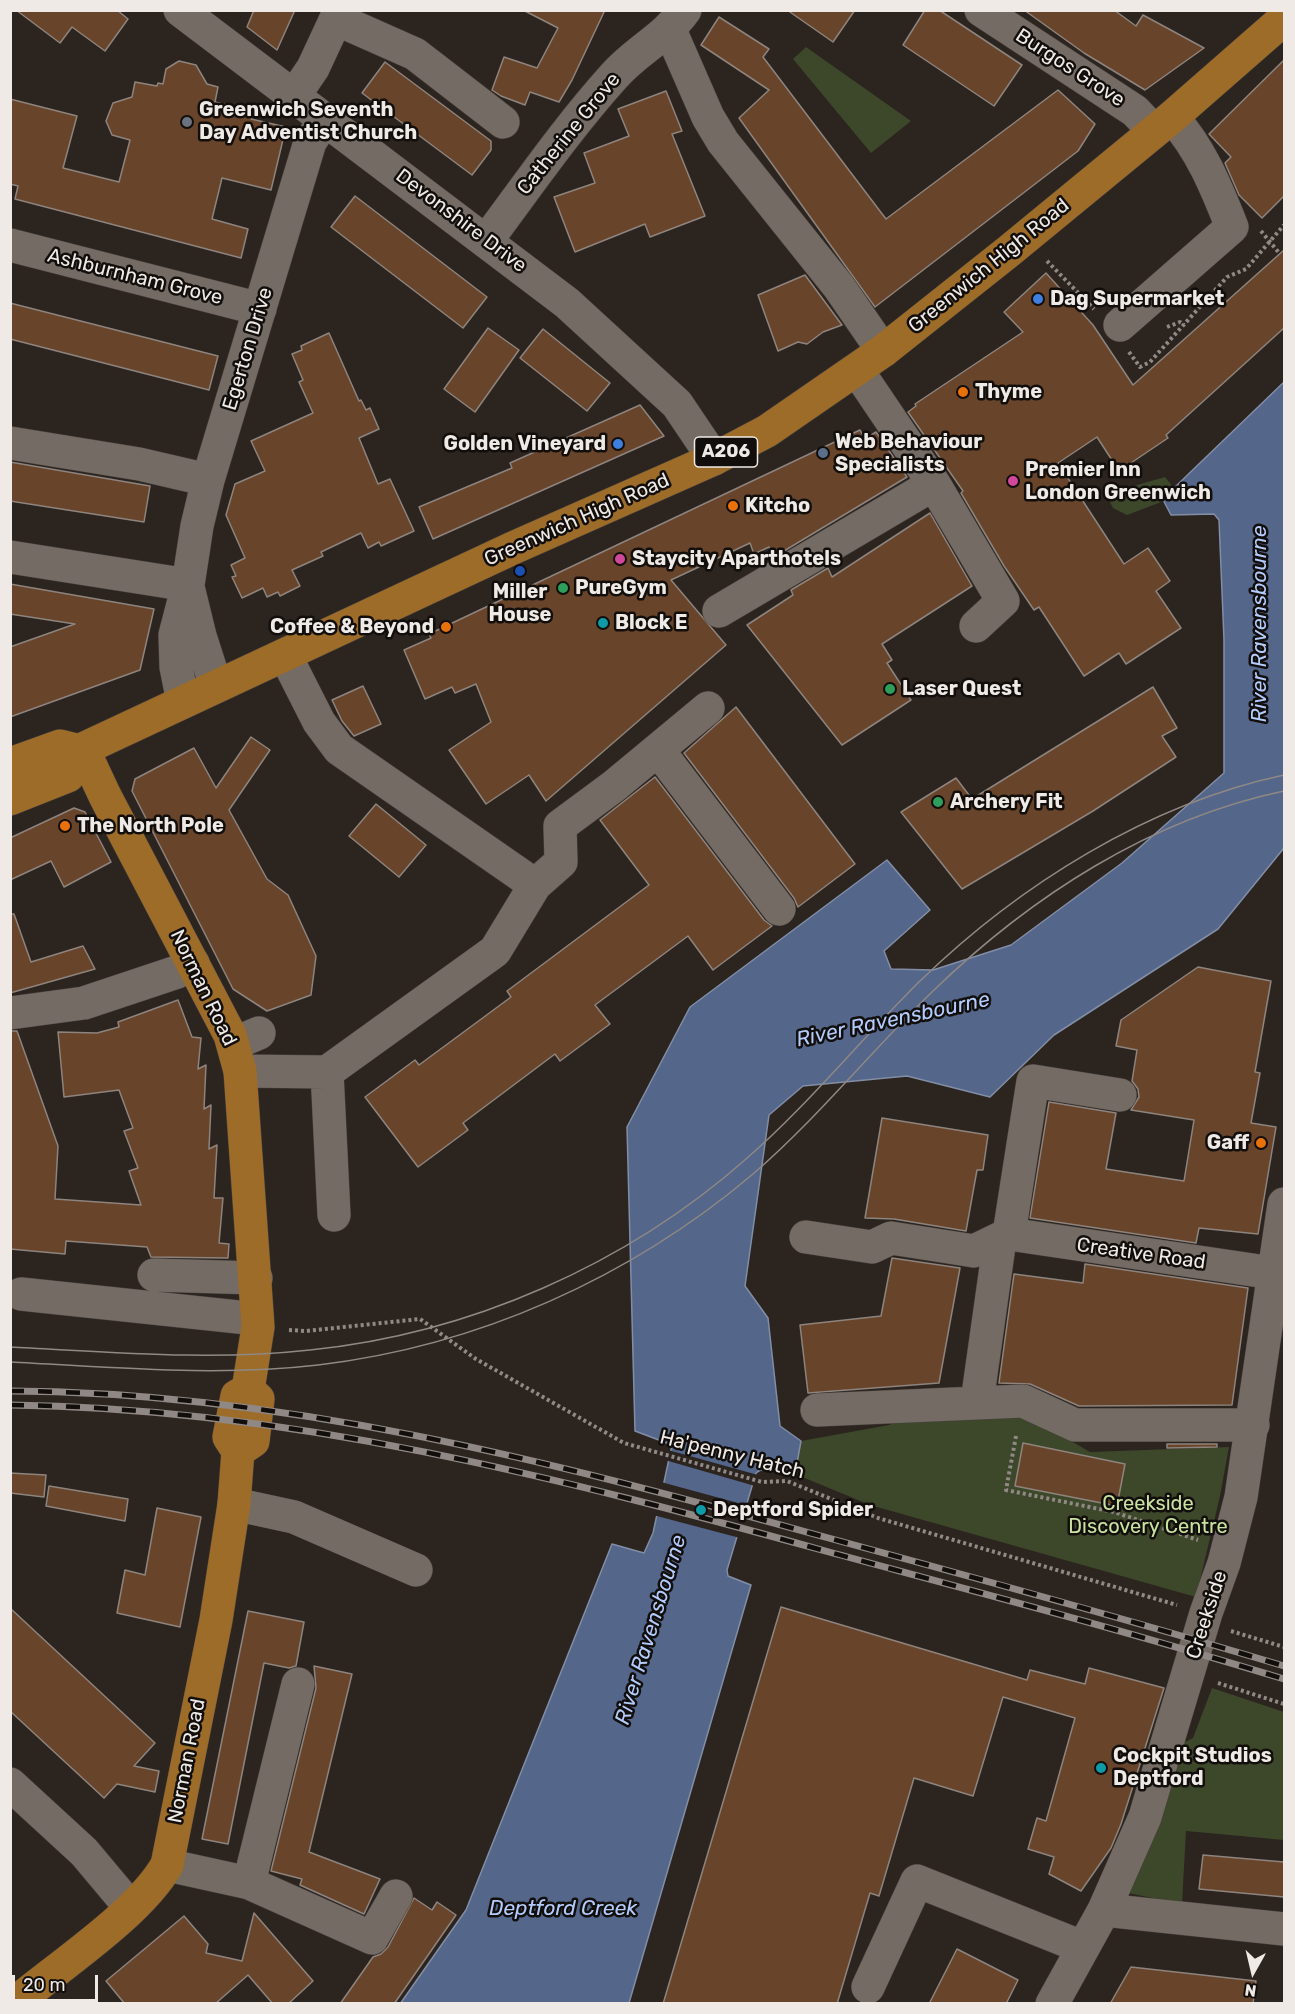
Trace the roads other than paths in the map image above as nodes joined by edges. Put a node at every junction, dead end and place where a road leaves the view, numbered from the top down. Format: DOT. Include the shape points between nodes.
graph roads {
  1 [pos="180,10"];
  2 [pos="981,10"];
  3 [pos="338,15"];
  4 [pos="677,20"];
  5 [pos="1280,30"];
  6 [pos="294,96"];
  7 [pos="325,119"];
  8 [pos="503,122"];
  9 [pos="1163,124"];
  10 [pos="487,240"];
  11 [pos="10,245"];
  12 [pos="260,309"];
  13 [pos="1120,325"];
  14 [pos="883,351"];
  15 [pos="857,370"];
  16 [pos="10,443"];
  17 [pos="714,459"];
  18 [pos="208,480"];
  19 [pos="934,484"];
  20 [pos="10,557"];
  21 [pos="188,585"];
  22 [pos="719,611"];
  23 [pos="976,626"];
  24 [pos="285,654"];
  25 [pos="216,686"];
  26 [pos="183,702"];
  27 [pos="708,708"];
  28 [pos="82,750"];
  29 [pos="658,750"];
  30 [pos="10,764"];
  31 [pos="10,799"];
  32 [pos="535,885"];
  33 [pos="779,909"];
  34 [pos="193,963"];
  35 [pos="10,1013"];
  36 [pos="244,1049"];
  37 [pos="327,1072"];
  38 [pos="1120,1095"];
  39 [pos="1284,1204"];
  40 [pos="334,1215"];
  41 [pos="806,1237"];
  42 [pos="1005,1237"];
  43 [pos="1273,1273"];
  44 [pos="154,1275"];
  45 [pos="256,1278"];
  46 [pos="21,1293"];
  47 [pos="270,1324"];
  48 [pos="977,1402"];
  49 [pos="817,1410"];
  50 [pos="1252,1425"];
  51 [pos="234,1504"];
  52 [pos="416,1570"];
  53 [pos="298,1684"];
  54 [pos="10,1784"];
  55 [pos="166,1865"];
  56 [pos="249,1883"];
  57 [pos="396,1896"];
  58 [pos="130,1908"];
  59 [pos="1104,1910"];
  60 [pos="1284,1929"];
  61 [pos="1082,1947"];
  62 [pos="868,1987"];
  63 [pos="14,2004"];
  64 [pos="1052,2004"];
  1 -- 6 [label="street, Devonshire Drive"];
  2 -- 9 [label="street, Burgos Grove" via="1136,111"];
  3 -- 6 [label="street" via="313,68"];
  3 -- 8 [label="street" via="415,54"];
  4 -- 10 [label="street, Catherine Grove" via="617,72 591,101"];
  4 -- 14 [label="street" via="708,117 723,142 839,287"];
  5 -- 9 [label="main road, Greenwich High Road / A206"];
  6 -- 7 [label="street, Devonshire Drive"];
  7 -- 10 [label="street, Devonshire Drive"];
  7 -- 12 [label="street, Egerton Drive" via="310,142"];
  9 -- 13 [label="street, Burgos Grove" via="1196,147 1232,227"];
  9 -- 14 [label="main road, Greenwich High Road / A206"];
  10 -- 17 [label="street, Devonshire Drive" via="576,293 678,404"];
  11 -- 12 [label="street, Ashburnham Grove"];
  12 -- 18 [label="street, Egerton Drive"];
  14 -- 15 [label="main road, Greenwich High Road / A206"];
  15 -- 17 [label="main road, Greenwich High Road / A206" via="767,431"];
  15 -- 19 [label="street"];
  16 -- 18 [label="street" via="139,464"];
  17 -- 24 [label="main road, Greenwich High Road / A206"];
  18 -- 21 [label="street, Egerton Drive"];
  19 -- 22 [label="street"];
  19 -- 23 [label="street" via="1003,601"];
  20 -- 21 [label="street"];
  21 -- 25 [label="street, Egerton Drive"];
  21 -- 26 [label="street, Egerton Drive" via="175,635"];
  24 -- 25 [label="main road, Greenwich High Road / A206"];
  24 -- 32 [label="street" via="319,722 339,749"];
  25 -- 26 [label="main road, Greenwich High Road / A206"];
  26 -- 28 [label="main road, Greenwich High Road / A206"];
  27 -- 29 [label="street"];
  28 -- 30 [label="main road, Greenwich High Road / A206" via="60,746"];
  28 -- 31 [label="main road" via="68,776"];
  28 -- 34 [label="main road, Norman Road"];
  29 -- 32 [label="street" via="560,826 561,862"];
  29 -- 33 [label="street"];
  32 -- 37 [label="street" via="495,951"];
  34 -- 35 [label="street" via="84,1003"];
  34 -- 36 [label="main road, Norman Road"];
  36 -- 37 [label="street" via="258,1070 292,1074"];
  36 -- 45 [label="main road, Norman Road"];
  37 -- 40 [label="street"];
  38 -- 42 [label="street" via="1033,1081"];
  39 -- 43 [label="street, Creekside"];
  41 -- 42 [label="street" via="872,1247 891,1238 974,1251"];
  42 -- 43 [label="street, Creative Road"];
  42 -- 48 [label="street"];
  43 -- 50 [label="street, Creekside"];
  44 -- 45 [label="street"];
  45 -- 47 [label="main road, Norman Road"];
  46 -- 47 [label="street"];
  47 -- 51 [label="main road, Norman Road" via="248,1390 258,1399 253,1441 238,1451"];
  48 -- 49 [label="street"];
  48 -- 50 [label="street" via="1023,1401 1075,1425"];
  50 -- 59 [label="street, Creekside" via="1228,1549 1145,1817"];
  51 -- 52 [label="street" via="294,1517"];
  51 -- 55 [label="main road, Norman Road" via="216,1620"];
  53 -- 56 [label="street"];
  54 -- 58 [label="street" via="84,1852"];
  55 -- 56 [label="street"];
  55 -- 58 [label="main road, Norman Road" via="155,1884"];
  56 -- 57 [label="street" via="372,1938"];
  58 -- 63 [label="main road, Norman Road"];
  59 -- 60 [label="street"];
  59 -- 61 [label="street, Creekside"];
  61 -- 62 [label="street" via="917,1881"];
  61 -- 64 [label="street, Creekside"];
}
